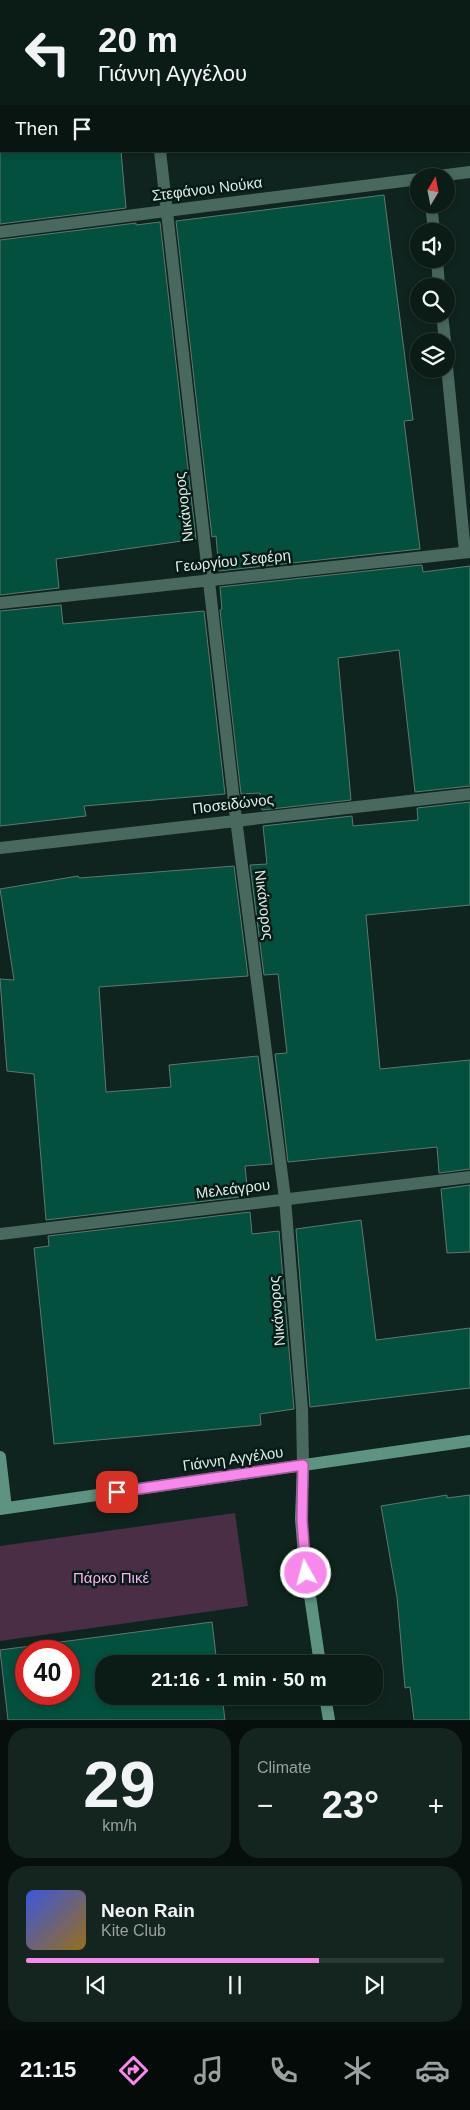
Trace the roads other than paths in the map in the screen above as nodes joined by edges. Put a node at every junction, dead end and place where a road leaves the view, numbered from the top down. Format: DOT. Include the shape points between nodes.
graph roads {
  1 [pos="160,152"];
  2 [pos="470,172"];
  3 [pos="455,174"];
  4 [pos="410,180"];
  5 [pos="166,211"];
  6 [pos="0,232"];
  7 [pos="448,378"];
  8 [pos="468,552"];
  9 [pos="209,580"];
  10 [pos="0,603"];
  11 [pos="470,794"];
  12 [pos="236,819"];
  13 [pos="0,848"];
  14 [pos="470,1177"];
  15 [pos="285,1199"];
  16 [pos="0,1234"];
  17 [pos="470,1441"];
  18 [pos="0,1457"];
  19 [pos="303,1465"];
  20 [pos="3,1509"];
  21 [pos="319,1655"];
  22 [pos="326,1705"];
  23 [pos="329,1720"];
  1 -- 5 [label="street, Νικάνορος"];
  2 -- 3 [label="street"];
  4 -- 5 [label="street, Στεφάνου Νούκα"];
  5 -- 6 [label="street, Στεφάνου Νούκα"];
  5 -- 9 [label="street, Νικάνορος"];
  7 -- 8 [label="street"];
  8 -- 9 [label="street, Γεωργίου Σεφέρη"];
  9 -- 10 [label="street, Γεωργίου Σεφέρη"];
  9 -- 12 [label="street, Νικάνορος"];
  11 -- 12 [label="street, Ποσειδώνος"];
  12 -- 13 [label="street, Ποσειδώνος"];
  12 -- 15 [label="street, Νικάνορος"];
  14 -- 15 [label="street, Μελεάγρου"];
  15 -- 16 [label="street, Μελεάγρου"];
  15 -- 19 [label="street, Νικάνορος" via="302,1409"];
  17 -- 19 [label="street, Γιάννη Αγγέλου"];
  18 -- 20 [label="street"];
  19 -- 20 [label="street, Γιάννη Αγγέλου"];
  19 -- 21 [label="street, Νικάνορος" via="304,1555"];
  22 -- 23 [label="street"];
}
